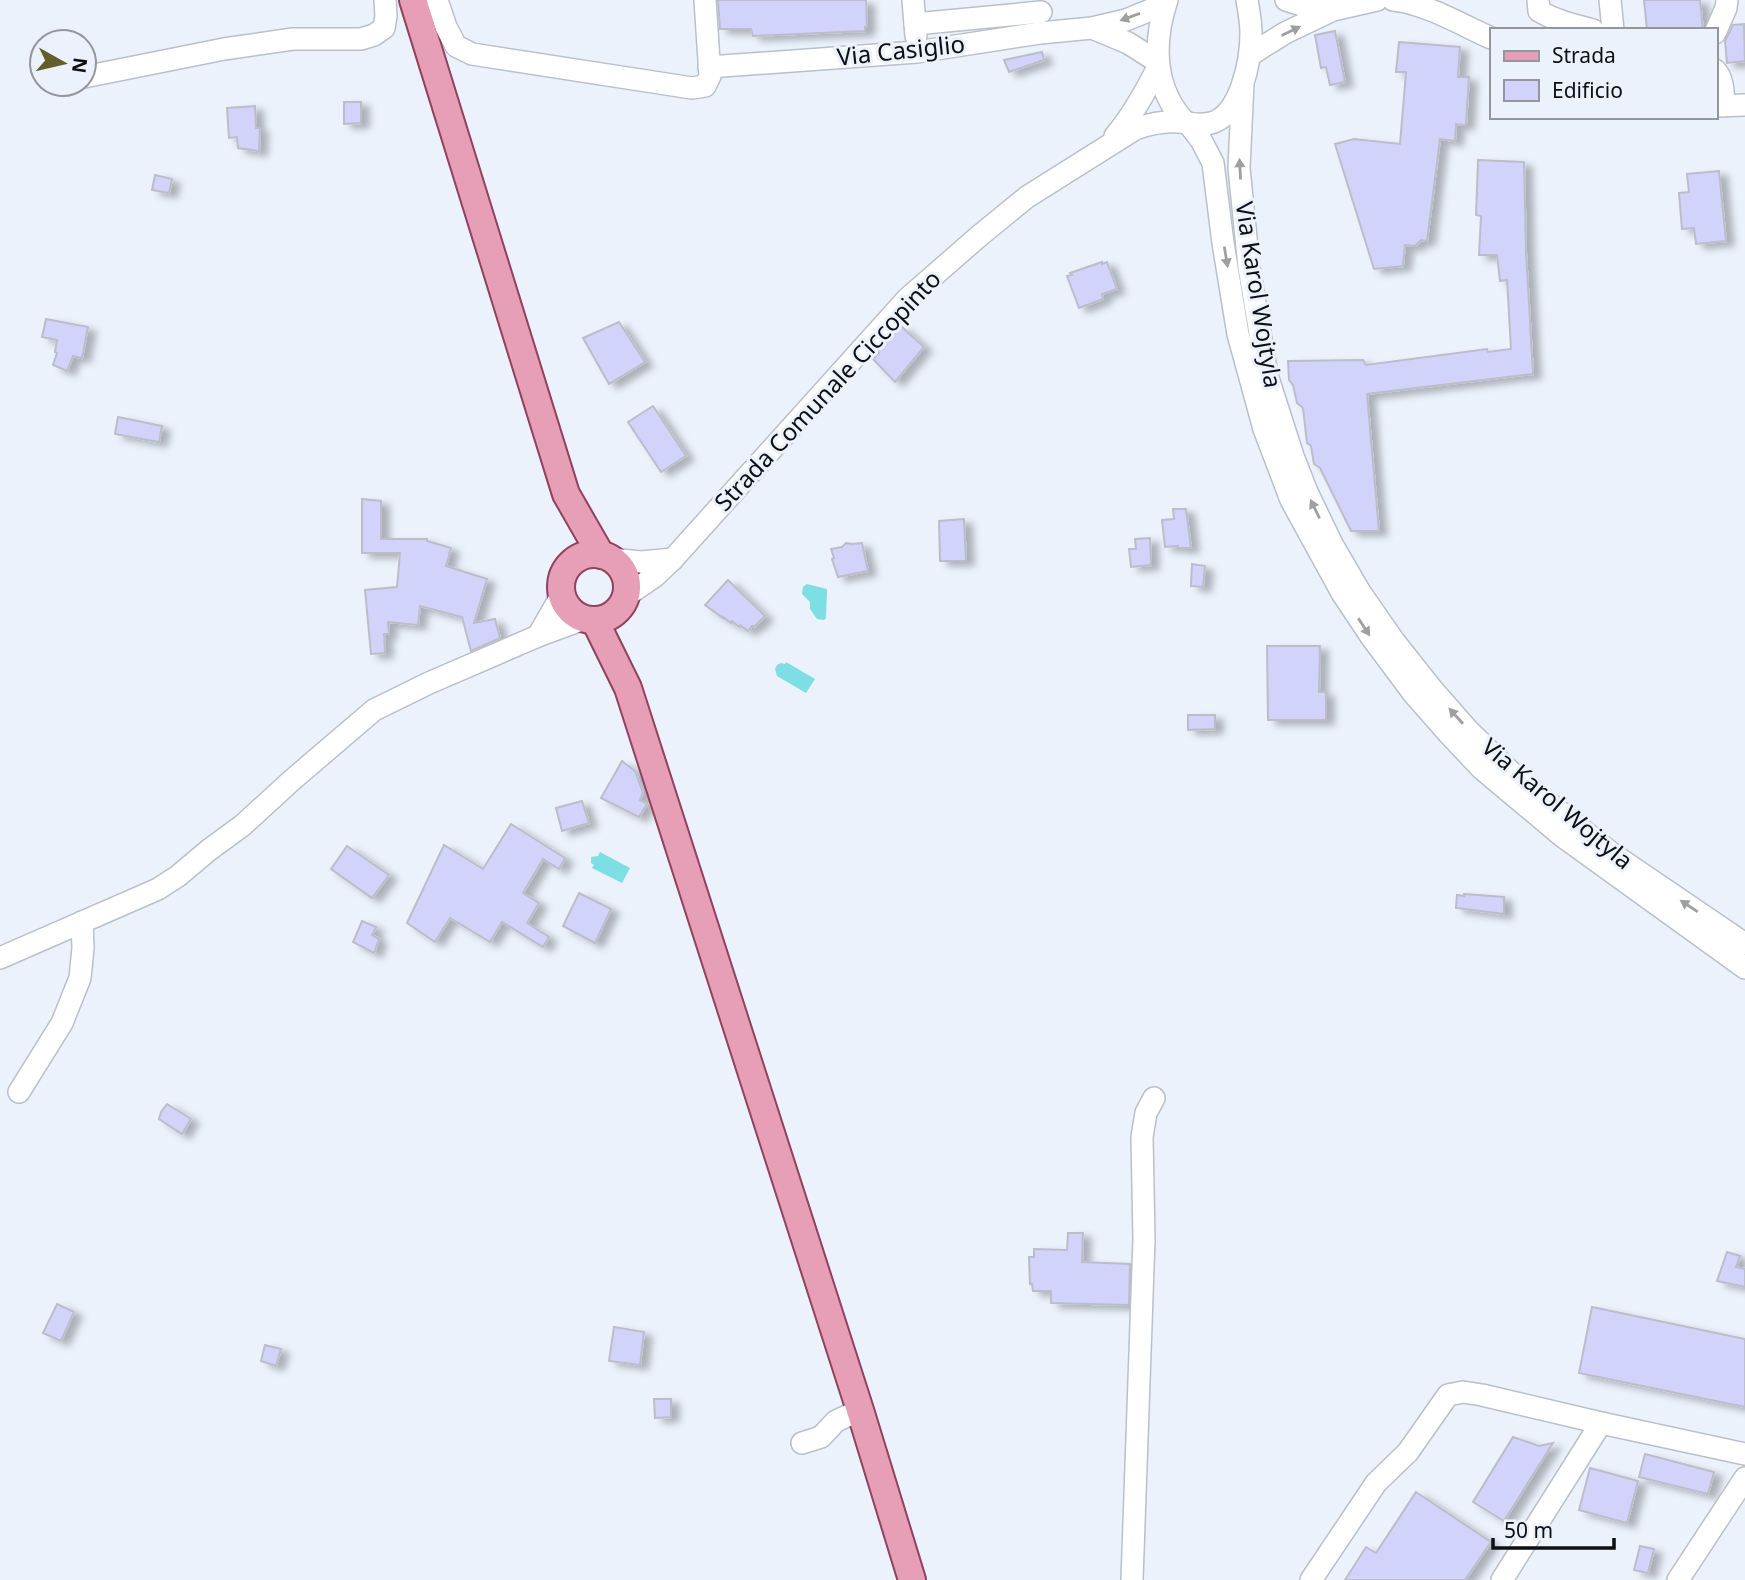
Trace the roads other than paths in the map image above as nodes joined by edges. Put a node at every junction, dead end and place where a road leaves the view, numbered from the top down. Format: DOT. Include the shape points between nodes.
graph roads {
  1 [pos="385,0"];
  2 [pos="414,0"];
  3 [pos="437,0"];
  4 [pos="705,0"];
  5 [pos="914,0"];
  6 [pos="1167,0"];
  7 [pos="1247,0"];
  8 [pos="1286,0"];
  9 [pos="1377,0"];
  10 [pos="1393,0"];
  11 [pos="1538,0"];
  12 [pos="1610,0"];
  13 [pos="1727,0"];
  14 [pos="1434,6"];
  15 [pos="984,9"];
  16 [pos="1333,10"];
  17 [pos="1041,15"];
  18 [pos="915,24"];
  19 [pos="1585,28"];
  20 [pos="1613,28"];
  21 [pos="1717,28"];
  22 [pos="1092,29"];
  23 [pos="1490,37"];
  24 [pos="917,52"];
  25 [pos="1250,55"];
  26 [pos="1158,64"];
  27 [pos="709,67"];
  28 [pos="1717,72"];
  29 [pos="98,74"];
  30 [pos="1243,83"];
  31 [pos="1728,106"];
  32 [pos="1187,123"];
  33 [pos="1107,146"];
  34 [pos="566,494"];
  35 [pos="606,557"];
  36 [pos="673,559"];
  37 [pos="570,564"];
  38 [pos="561,596"];
  39 [pos="624,600"];
  40 [pos="589,620"];
  41 [pos="538,636"];
  42 [pos="628,688"];
  43 [pos="82,922"];
  44 [pos="1745,944"];
  45 [pos="0,958"];
  46 [pos="1745,968"];
  47 [pos="19,1092"];
  48 [pos="1154,1098"];
  49 [pos="860,1410"];
  50 [pos="1601,1423"];
  51 [pos="802,1444"];
  52 [pos="1745,1454"];
  53 [pos="1745,1478"];
  54 [pos="912,1580"];
  55 [pos="1132,1580"];
  56 [pos="1311,1580"];
  57 [pos="1502,1580"];
  58 [pos="1678,1580"];
  1 -- 29 [label="street" via="384,28 361,39 293,39"];
  2 -- 34 [label="main road"];
  3 -- 27 [label="street" via="456,46 472,54 692,88 705,86"];
  4 -- 27 [label="street"];
  5 -- 18 [label="street"];
  6 -- 22 [label="street, Via Casiglio, one-way" via="1126,20"];
  6 -- 26 [label="street"];
  7 -- 25 [label="street"];
  8 -- 16 [label="street"];
  9 -- 16 [label="street"];
  10 -- 14 [label="street"];
  11 -- 19 [label="street" via="1539,11"];
  12 -- 20 [label="street"];
  13 -- 21 [label="street"];
  14 -- 23 [label="street"];
  15 -- 17 [label="street"];
  15 -- 18 [label="street"];
  25 -- 16 [label="street, one-way"];
  17 -- 22 [label="street, Via Casiglio"];
  17 -- 24 [label="street, Via Casiglio"];
  18 -- 24 [label="street"];
  22 -- 26 [label="street, Via Casiglio" via="1128,43"];
  24 -- 27 [label="street, Via Casiglio"];
  25 -- 30 [label="street"];
  26 -- 32 [label="street, Via Karol Wojtyla" via="1167,97"];
  26 -- 33 [label="street, Strada Comunale Ciccopinto" via="1138,106"];
  28 -- 31 [label="street"];
  30 -- 32 [label="street, Strada Comunale Ciccopinto" via="1221,119"];
  44 -- 30 [label="street, Via Karol Wojtyla, one-way" via="1614,855 1514,775 1432,689 1360,593 1307,492 1267,375 1248,267 1239,168"];
  32 -- 33 [label="street, Strada Comunale Ciccopinto" via="1145,125"];
  32 -- 46 [label="street, Via Karol Wojtyla, one-way" via="1213,163 1238,334 1264,429 1291,500 1342,593 1413,693 1482,769 1562,836"];
  33 -- 36 [label="street, Strada Comunale Ciccopinto" via="1027,197 907,299"];
  34 -- 35 [label="main road"];
  34 -- 37 [label="main road"];
  35 -- 36 [label="street" via="641,562"];
  35 -- 37 [label="main road" via="590,554"];
  35 -- 39 [label="main road" via="624,575"];
  36 -- 39 [label="street, Strada Comunale Ciccopinto"];
  37 -- 38 [label="main road" via="563,573"];
  38 -- 40 [label="main road" via="574,614"];
  38 -- 41 [label="street"];
  39 -- 40 [label="main road" via="605,619"];
  39 -- 42 [label="main road"];
  40 -- 41 [label="street"];
  40 -- 42 [label="main road"];
  41 -- 43 [label="street" via="374,709 178,876"];
  42 -- 49 [label="main road"];
  43 -- 45 [label="street"];
  43 -- 47 [label="street" via="80,978 62,1023"];
  48 -- 55 [label="street" via="1146,1112 1142,1137 1144,1239"];
  49 -- 51 [label="street" via="836,1421 821,1437"];
  49 -- 54 [label="main road"];
  50 -- 52 [label="street"];
  50 -- 56 [label="street" via="1482,1395 1448,1395 1408,1452 1376,1482"];
  50 -- 57 [label="street"];
  53 -- 58 [label="street" via="1721,1496"];
}
